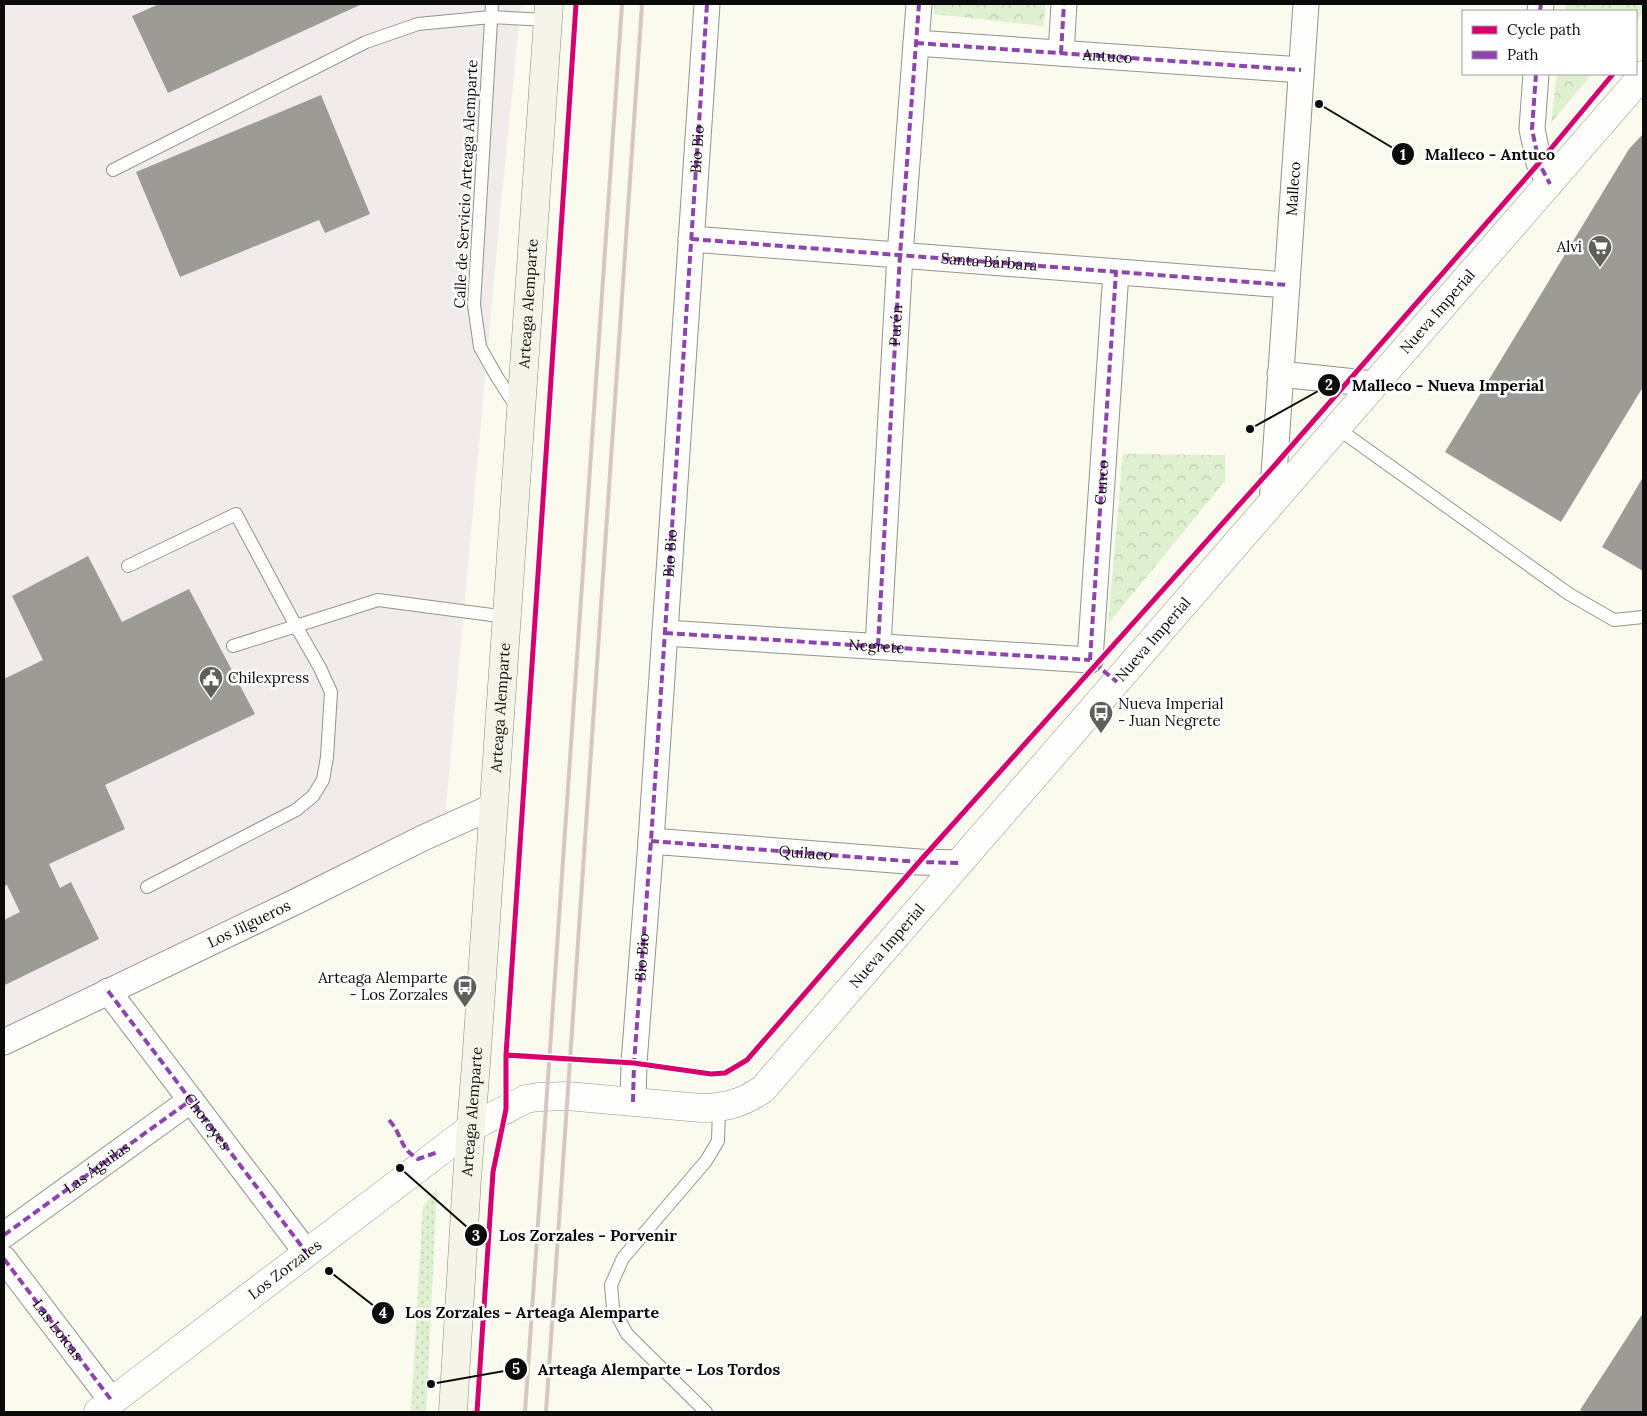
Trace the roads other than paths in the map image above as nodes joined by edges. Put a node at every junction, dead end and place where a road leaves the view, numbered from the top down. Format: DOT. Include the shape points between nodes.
graph roads {
  1 [pos="492,4"];
  2 [pos="707,4"];
  3 [pos="919,4"];
  4 [pos="1064,4"];
  5 [pos="1306,4"];
  6 [pos="548,12"];
  7 [pos="491,17"];
  8 [pos="916,42"];
  9 [pos="1061,53"];
  10 [pos="1301,70"];
  11 [pos="1536,75"];
  12 [pos="1643,75"];
  13 [pos="113,170"];
  14 [pos="1550,184"];
  15 [pos="691,239"];
  16 [pos="900,255"];
  17 [pos="1116,272"];
  18 [pos="1287,285"];
  19 [pos="1280,374"];
  20 [pos="1374,384"];
  21 [pos="521,414"];
  22 [pos="1337,428"];
  23 [pos="1272,504"];
  24 [pos="128,566"];
  25 [pos="507,617"];
  26 [pos="1643,617"];
  27 [pos="296,626"];
  28 [pos="665,632"];
  29 [pos="233,646"];
  30 [pos="878,646"];
  31 [pos="1090,660"];
  32 [pos="1117,682"];
  33 [pos="494,806"];
  34 [pos="651,841"];
  35 [pos="960,863"];
  36 [pos="147,887"];
  37 [pos="108,991"];
  38 [pos="4,1042"];
  39 [pos="191,1100"];
  40 [pos="633,1102"];
  41 [pos="719,1108"];
  42 [pos="472,1127"];
  43 [pos="4,1235"];
  44 [pos="306,1252"];
  45 [pos="4,1259"];
  46 [pos="105,1407"];
  47 [pos="453,1412"];
  48 [pos="706,1412"];
  1 -- 7 [label="lane, Calle de Servicio Arteaga Alemparte"];
  2 -- 15 [label="street, Bio Bio"];
  3 -- 8 [label="street, Purén"];
  4 -- 9 [label="street"];
  5 -- 10 [label="street, Malleco"];
  6 -- 7 [label="lane"];
  6 -- 21 [label="main road, Arteaga Alemparte"];
  7 -- 13 [label="lane" via="418,24 366,42"];
  7 -- 21 [label="lane, Calle de Servicio Arteaga Alemparte" via="474,305 480,347"];
  8 -- 9 [label="street, Antuco"];
  8 -- 16 [label="street, Purén"];
  9 -- 10 [label="street, Antuco"];
  10 -- 18 [label="street, Malleco"];
  11 -- 14 [label="street" via="1532,129 1540,163"];
  12 -- 14 [label="street, Nueva Imperial"];
  14 -- 20 [label="street, Nueva Imperial"];
  15 -- 16 [label="street, Santa Bárbara"];
  15 -- 28 [label="street, Bio Bio"];
  16 -- 17 [label="street, Santa Bárbara"];
  16 -- 30 [label="street, Purén"];
  17 -- 18 [label="street, Santa Bárbara"];
  17 -- 31 [label="street, Cunco"];
  18 -- 19 [label="street, Malleco"];
  19 -- 20 [label="street"];
  19 -- 23 [label="street, Malleco"];
  20 -- 22 [label="street, Nueva Imperial"];
  21 -- 25 [label="main road, Arteaga Alemparte"];
  22 -- 23 [label="street, Nueva Imperial"];
  22 -- 26 [label="lane" via="1569,594 1614,620"];
  23 -- 32 [label="street, Nueva Imperial"];
  24 -- 27 [label="lane" via="236,514"];
  25 -- 27 [label="lane" via="378,600"];
  25 -- 33 [label="main road, Arteaga Alemparte"];
  27 -- 29 [label="lane"];
  27 -- 36 [label="lane" via="330,692 323,780 313,796 296,810"];
  28 -- 30 [label="street, Negrete"];
  28 -- 34 [label="street, Bio Bio"];
  30 -- 31 [label="street, Negrete"];
  31 -- 32 [label="street"];
  32 -- 35 [label="street, Nueva Imperial"];
  33 -- 37 [label="street, Los Jilgueros"];
  33 -- 42 [label="main road, Arteaga Alemparte"];
  34 -- 35 [label="street, Quilaco"];
  34 -- 40 [label="street, Bio Bio"];
  35 -- 41 [label="street, Nueva Imperial" via="773,1078 750,1098"];
  37 -- 38 [label="street, Los Jilgueros"];
  37 -- 39 [label="street, Choroyes"];
  39 -- 43 [label="street, Las Águilas"];
  39 -- 44 [label="street, Choroyes"];
  40 -- 41 [label="street, Nueva Imperial"];
  40 -- 42 [label="street, Nueva Imperial" via="568,1096 538,1097 526,1099"];
  41 -- 48 [label="lane" via="718,1141 706,1161 623,1258 611,1285 613,1308 627,1334"];
  42 -- 44 [label="street, Los Zorzales"];
  42 -- 47 [label="main road, Arteaga Alemparte"];
  44 -- 46 [label="street, Los Zorzales"];
  45 -- 46 [label="street, Las Loicas"];
}
